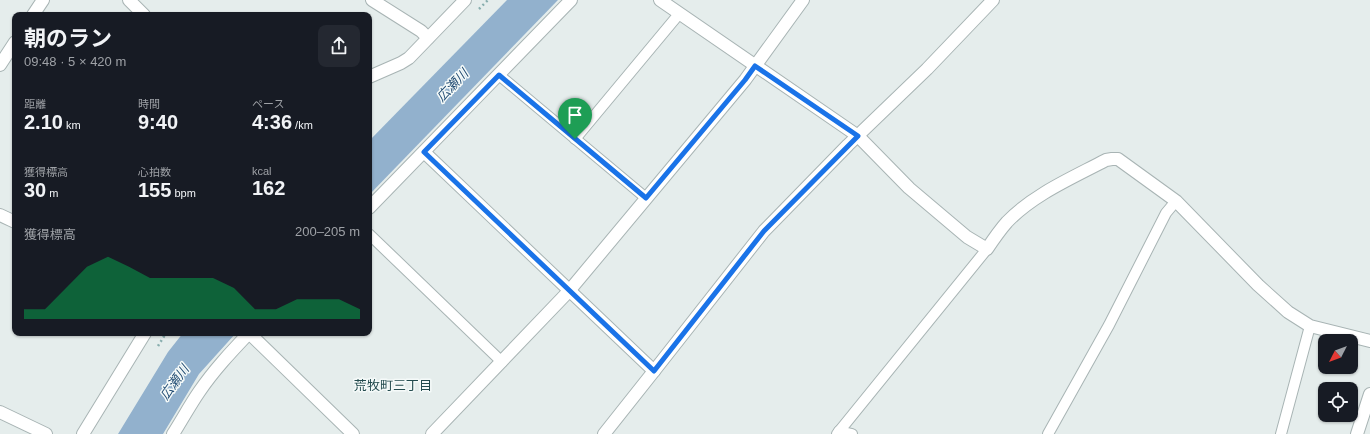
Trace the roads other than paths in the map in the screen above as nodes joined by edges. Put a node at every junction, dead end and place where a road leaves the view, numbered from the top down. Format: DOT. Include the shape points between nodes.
graph roads {
  1 [pos="43,0"];
  2 [pos="129,0"];
  3 [pos="372,0"];
  4 [pos="465,0"];
  5 [pos="572,0"];
  6 [pos="660,0"];
  7 [pos="803,0"];
  8 [pos="993,0"];
  9 [pos="35,12"];
  10 [pos="141,12"];
  11 [pos="679,14"];
  12 [pos="428,38"];
  13 [pos="12,47"];
  14 [pos="0,65"];
  15 [pos="755,66"];
  16 [pos="499,75"];
  17 [pos="372,76"];
  18 [pos="858,136"];
  19 [pos="575,139"];
  20 [pos="424,152"];
  21 [pos="646,198"];
  22 [pos="1176,201"];
  23 [pos="372,205"];
  24 [pos="0,215"];
  25 [pos="12,221"];
  26 [pos="372,237"];
  27 [pos="987,249"];
  28 [pos="569,291"];
  29 [pos="1310,326"];
  30 [pos="143,336"];
  31 [pos="246,336"];
  32 [pos="252,336"];
  33 [pos="1370,341"];
  34 [pos="502,362"];
  35 [pos="654,371"];
  36 [pos="1370,394"];
  37 [pos="0,412"];
  38 [pos="838,432"];
  39 [pos="46,434"];
  40 [pos="83,434"];
  41 [pos="173,434"];
  42 [pos="353,434"];
  43 [pos="432,434"];
  44 [pos="604,434"];
  45 [pos="852,434"];
  46 [pos="1048,434"];
  47 [pos="1281,434"];
  48 [pos="1357,434"];
  1 -- 9 [label="street"];
  2 -- 10 [label="street"];
  3 -- 12 [label="street"];
  4 -- 12 [label="street"];
  5 -- 16 [label="street"];
  6 -- 11 [label="street"];
  7 -- 15 [label="street"];
  8 -- 18 [label="street"];
  11 -- 15 [label="street"];
  11 -- 19 [label="lane"];
  12 -- 17 [label="street" via="406,60"];
  13 -- 14 [label="street"];
  15 -- 18 [label="street"];
  15 -- 21 [label="street"];
  16 -- 19 [label="lane"];
  16 -- 20 [label="street"];
  18 -- 27 [label="street" via="909,188 967,236"];
  18 -- 35 [label="street" via="764,231"];
  19 -- 21 [label="lane"];
  20 -- 23 [label="street"];
  20 -- 28 [label="street"];
  21 -- 28 [label="street"];
  22 -- 27 [label="street" via="1118,159 1106,160 1058,185 1017,213"];
  22 -- 29 [label="street" via="1267,294"];
  22 -- 46 [label="lane" via="1166,213 1109,325"];
  24 -- 25 [label="street"];
  26 -- 34 [label="lane"];
  27 -- 38 [label="lane"];
  28 -- 34 [label="street"];
  28 -- 35 [label="street"];
  29 -- 33 [label="street"];
  29 -- 47 [label="lane"];
  30 -- 40 [label="street"];
  31 -- 41 [label="street" via="199,392"];
  32 -- 42 [label="street"];
  34 -- 43 [label="street"];
  35 -- 44 [label="street"];
  36 -- 48 [label="street"];
  37 -- 39 [label="street"];
  38 -- 45 [label="lane"];
}
